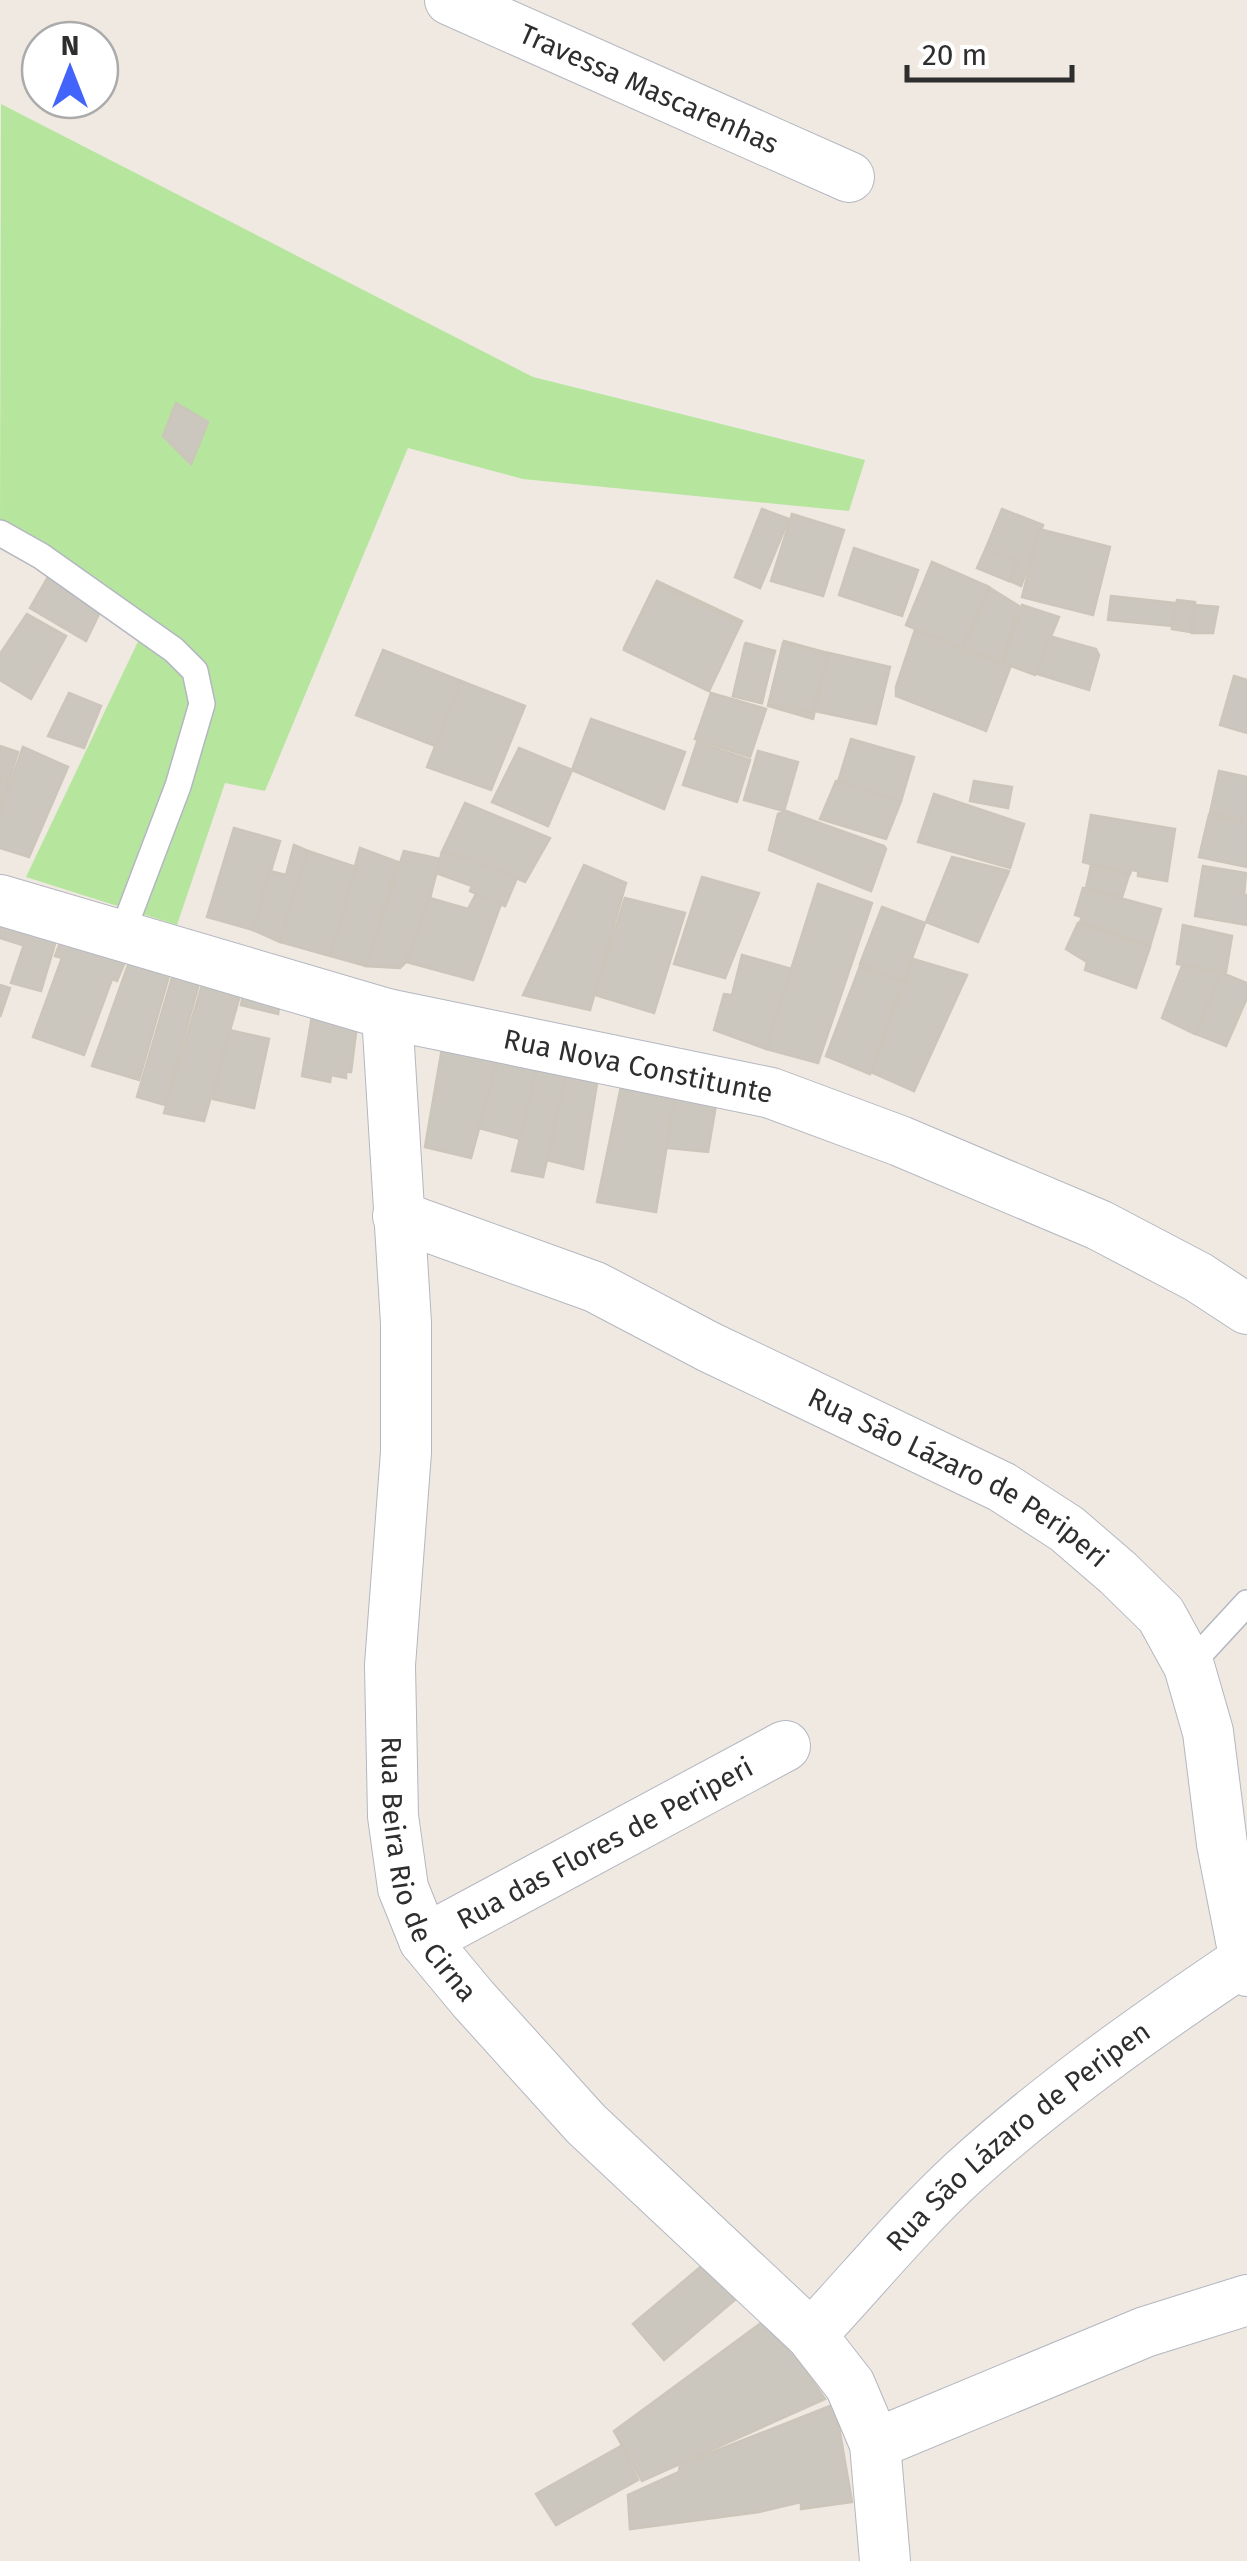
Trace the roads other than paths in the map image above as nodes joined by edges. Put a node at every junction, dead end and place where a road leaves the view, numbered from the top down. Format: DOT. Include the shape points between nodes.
graph roads {
  1 [pos="450,0"];
  2 [pos="848,177"];
  3 [pos="0,534"];
  4 [pos="0,900"];
  5 [pos="121,936"];
  6 [pos="387,1014"];
  7 [pos="398,1216"];
  8 [pos="1247,1308"];
  9 [pos="1247,1603"];
  10 [pos="1189,1666"];
  11 [pos="784,1746"];
  12 [pos="424,1940"];
  13 [pos="1245,1966"];
  14 [pos="1247,2300"];
  15 [pos="811,2336"];
  16 [pos="875,2444"];
  17 [pos="885,2561"];
  1 -- 2 [label="street, Travessa Mascarenhas"];
  3 -- 5 [label="lane" via="41,556 195,671 202,704"];
  4 -- 5 [label="street, Rua Nova Constitunte"];
  5 -- 6 [label="street, Rua Nova Constitunte"];
  6 -- 7 [label="street, Rua Beira Rio de Cirna"];
  6 -- 8 [label="street, Rua Nova Constitunte" via="771,1093 1100,1225"];
  7 -- 10 [label="street, Rua Sâo Lázaro de Periperi" via="595,1287 1002,1487 1118,1573 1161,1615"];
  7 -- 12 [label="street, Rua Beira Rio de Cirna" via="406,1434 390,1666 393,1816 403,1888"];
  9 -- 10 [label="lane"];
  10 -- 13 [label="street, Rua Sâo Lázaro de Periperi" via="1208,1732"];
  11 -- 12 [label="street, Rua das Flores de Periperi"];
  12 -- 15 [label="street, Rua Beira Rio de Cirna" via="586,2124"];
  13 -- 15 [label="street, Rua São Lázaro de Peripen" via="1129,2037 1036,2109 959,2177"];
  14 -- 16 [label="street" via="1145,2332"];
  15 -- 16 [label="street, Rua Beira Rio de Cirna" via="850,2385"];
  16 -- 17 [label="street, Rua Beira Rio de Cirna"];
}
